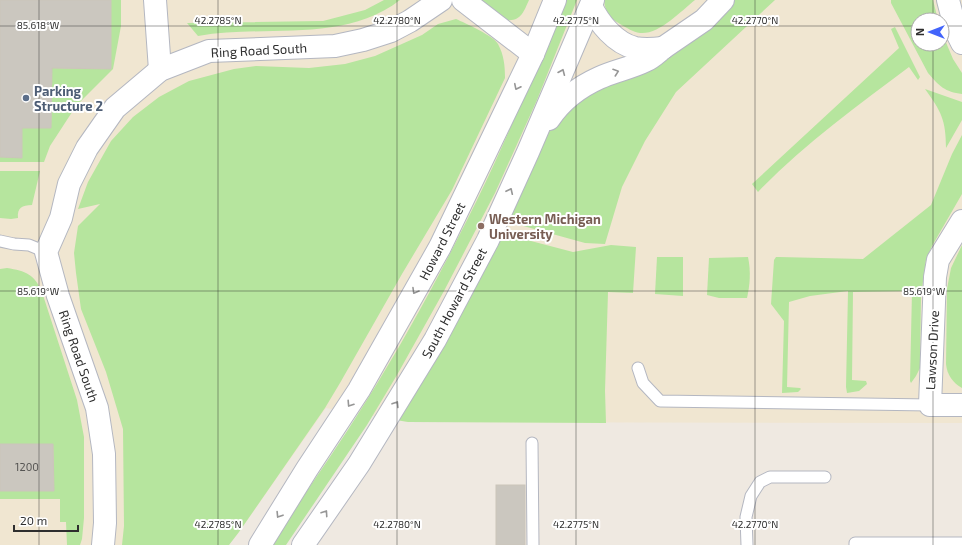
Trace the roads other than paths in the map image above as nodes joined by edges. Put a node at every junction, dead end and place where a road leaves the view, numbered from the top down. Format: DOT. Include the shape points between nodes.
graph roads {
  1 [pos="155,0"];
  2 [pos="441,0"];
  3 [pos="463,0"];
  4 [pos="555,0"];
  5 [pos="724,0"];
  6 [pos="948,0"];
  7 [pos="592,3"];
  8 [pos="962,43"];
  9 [pos="664,48"];
  10 [pos="533,54"];
  11 [pos="160,70"];
  12 [pos="528,152"];
  13 [pos="962,221"];
  14 [pos="0,241"];
  15 [pos="46,252"];
  16 [pos="638,368"];
  17 [pos="930,405"];
  18 [pos="962,405"];
  19 [pos="532,443"];
  20 [pos="825,477"];
  21 [pos="962,543"];
  22 [pos="103,545"];
  23 [pos="260,545"];
  24 [pos="303,545"];
  25 [pos="533,545"];
  26 [pos="746,545"];
  27 [pos="855,545"];
  1 -- 11 [label="street"];
  2 -- 11 [label="street, Ring Road South" via="391,31 363,40 335,46 209,51"];
  3 -- 10 [label="street"];
  4 -- 10 [label="street, Howard Street"];
  5 -- 9 [label="street" via="704,20"];
  6 -- 8 [label="street"];
  7 -- 9 [label="street" via="596,17 620,40 633,47"];
  12 -- 7 [label="street, South Howard Street, one-way"];
  12 -- 9 [label="street, one-way" via="553,113 567,98 599,78 647,60"];
  10 -- 23 [label="street, Howard Street, one-way" via="440,247 359,390"];
  11 -- 15 [label="street, Ring Road South" via="115,108 87,148 69,184 60,218"];
  24 -- 12 [label="street, South Howard Street, one-way" via="359,464 435,340 488,240"];
  13 -- 17 [label="street, Lawson Drive" via="938,260 936,271"];
  14 -- 15 [label="lane" via="29,245"];
  15 -- 22 [label="street, Ring Road South" via="58,296 97,408 104,454"];
  16 -- 17 [label="lane" via="643,383 660,401"];
  17 -- 18 [label="street, Lawson Drive"];
  19 -- 25 [label="lane"];
  20 -- 26 [label="lane" via="770,477 760,482 751,496 746,517"];
  21 -- 27 [label="lane"];
}
